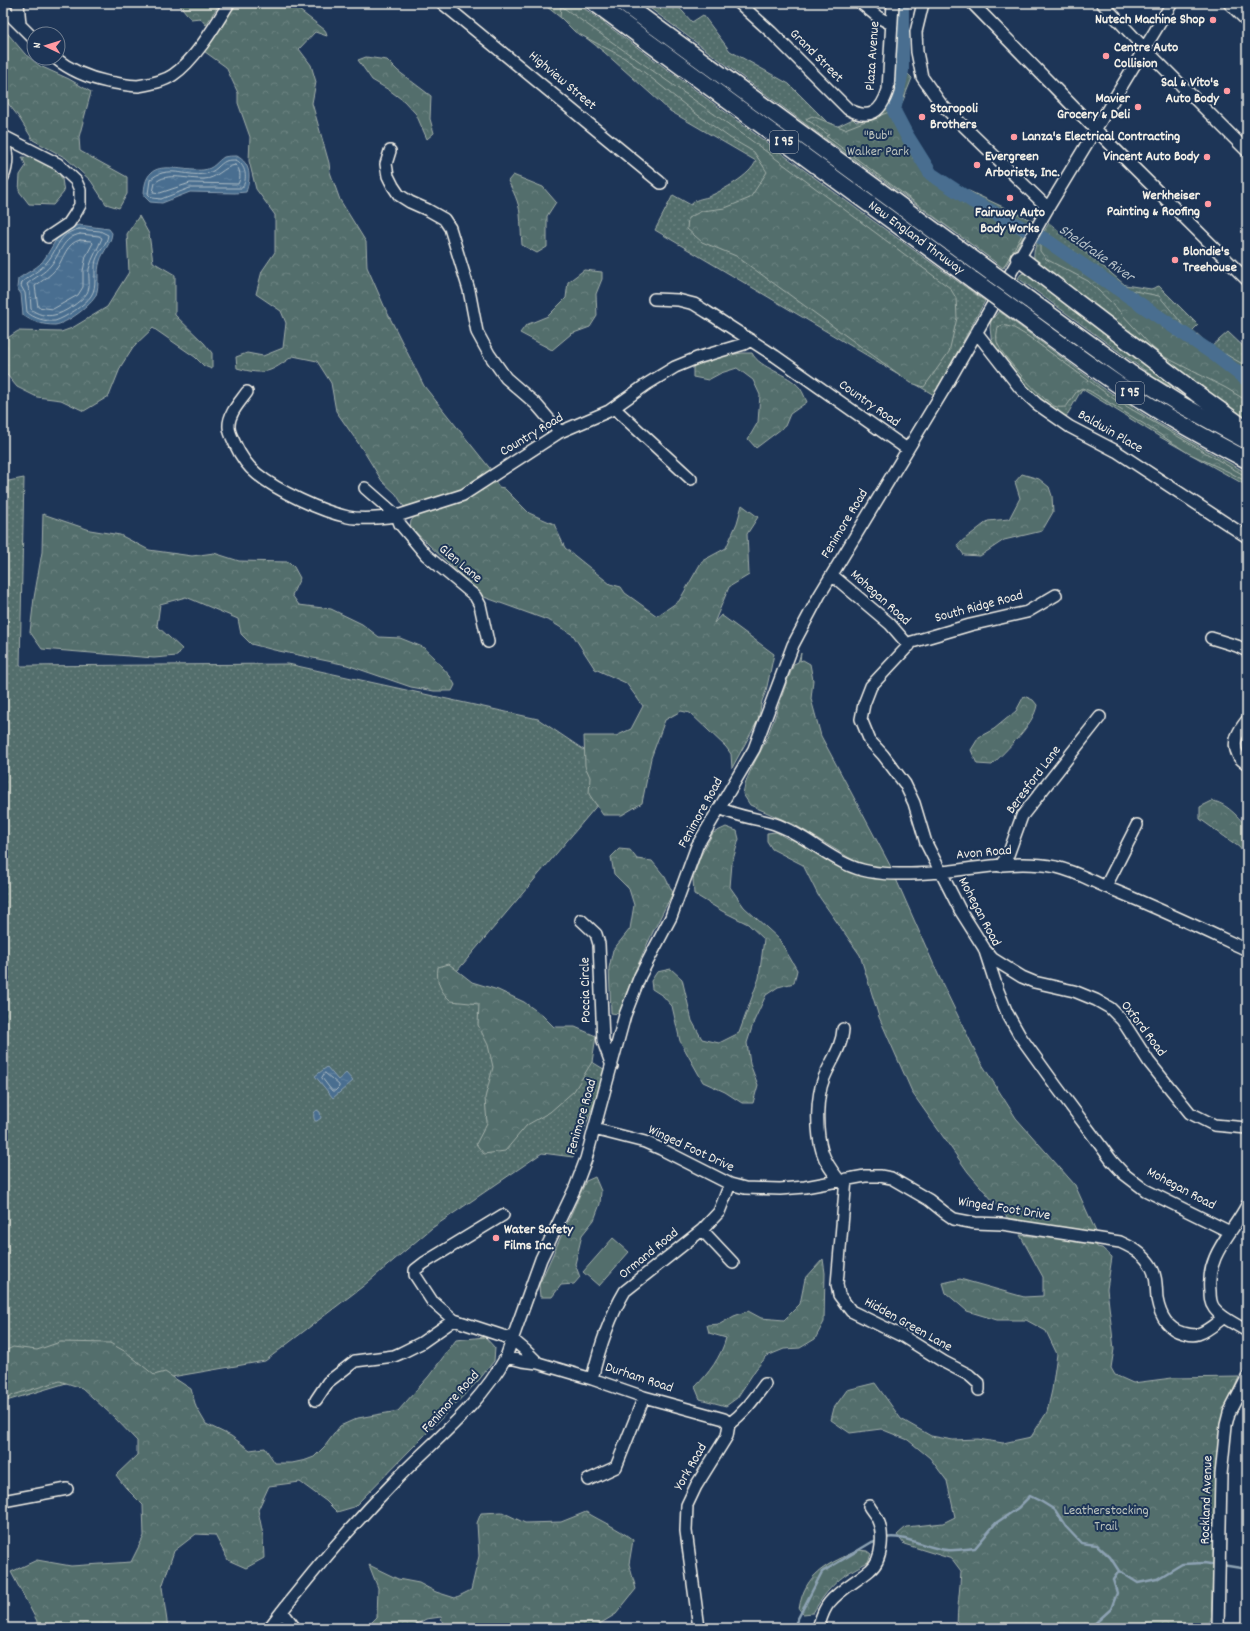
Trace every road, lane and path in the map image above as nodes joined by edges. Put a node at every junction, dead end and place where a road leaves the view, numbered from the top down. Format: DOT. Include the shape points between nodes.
graph roads {
  1 [pos="18,3"];
  2 [pos="228,3"];
  3 [pos="442,3"];
  4 [pos="595,3"];
  5 [pos="623,3"];
  6 [pos="739,3"];
  7 [pos="861,3"];
  8 [pos="893,3"];
  9 [pos="923,3"];
  10 [pos="972,3"];
  11 [pos="1102,3"];
  12 [pos="1172,3"];
  13 [pos="1229,3"];
  14 [pos="3,8"];
  15 [pos="1247,21"];
  16 [pos="20,24"];
  17 [pos="891,24"];
  18 [pos="26,30"];
  19 [pos="1144,48"];
  20 [pos="66,66"];
  21 [pos="878,110"];
  22 [pos="1095,129"];
  23 [pos="3,137"];
  24 [pos="390,151"];
  25 [pos="1247,151"];
  26 [pos="3,177"];
  27 [pos="661,183"];
  28 [pos="1048,208"];
  29 [pos="48,237"];
  30 [pos="1019,258"];
  31 [pos="1247,280"];
  32 [pos="654,299"];
  33 [pos="977,332"];
  34 [pos="751,340"];
  35 [pos="247,392"];
  36 [pos="614,408"];
  37 [pos="1247,430"];
  38 [pos="560,432"];
  39 [pos="1247,441"];
  40 [pos="908,449"];
  41 [pos="1247,460"];
  42 [pos="691,479"];
  43 [pos="365,488"];
  44 [pos="397,516"];
  45 [pos="1247,537"];
  46 [pos="832,575"];
  47 [pos="1056,595"];
  48 [pos="1211,638"];
  49 [pos="488,642"];
  50 [pos="909,646"];
  51 [pos="1247,651"];
  52 [pos="1100,717"];
  53 [pos="1247,720"];
  54 [pos="1247,764"];
  55 [pos="720,808"];
  56 [pos="1137,825"];
  57 [pos="1000,866"];
  58 [pos="941,871"];
  59 [pos="1106,886"];
  60 [pos="580,920"];
  61 [pos="984,948"];
  62 [pos="1247,950"];
  63 [pos="843,1029"];
  64 [pos="612,1066"];
  65 [pos="1247,1128"];
  66 [pos="594,1129"];
  67 [pos="842,1180"];
  68 [pos="730,1184"];
  69 [pos="1247,1205"];
  70 [pos="503,1215"];
  71 [pos="702,1230"];
  72 [pos="1230,1232"];
  73 [pos="733,1263"];
  74 [pos="1224,1317"];
  75 [pos="454,1320"];
  76 [pos="1247,1331"];
  77 [pos="512,1339"];
  78 [pos="506,1357"];
  79 [pos="538,1362"];
  80 [pos="1247,1378"];
  81 [pos="592,1379"];
  82 [pos="765,1384"];
  83 [pos="979,1390"];
  84 [pos="644,1397"];
  85 [pos="316,1400"];
  86 [pos="729,1424"];
  87 [pos="588,1480"];
  88 [pos="67,1489"];
  89 [pos="3,1501"];
  90 [pos="869,1506"];
  91 [pos="282,1611"];
  92 [pos="268,1628"];
  93 [pos="295,1628"];
  94 [pos="699,1628"];
  95 [pos="818,1628"];
  96 [pos="1218,1628"];
  1 -- 16 [label="street"];
  2 -- 20 [label="street" via="213,30 190,58 172,75 155,83 136,86 96,79"];
  3 -- 27 [label="street, Highview Street"];
  4 -- 41 [label="highway, New England Thruway / I 95, bridge" via="1073,353 1145,402"];
  5 -- 39 [label="highway, New England Thruway / I 95, bridge" via="1130,373"];
  6 -- 21 [label="street, Grand Street" via="848,108 858,114"];
  7 -- 17 [label="street"];
  8 -- 17 [label="street, Plaza Avenue"];
  9 -- 28 [label="street" via="916,32 922,76 942,104"];
  10 -- 22 [label="street"];
  11 -- 19 [label="street"];
  12 -- 19 [label="street, Fenimore Road"];
  13 -- 15 [label="street"];
  14 -- 16 [label="street"];
  16 -- 18 [label="street"];
  17 -- 21 [label="street, Plaza Avenue" via="888,90"];
  19 -- 22 [label="street, Fenimore Road"];
  19 -- 25 [label="street"];
  22 -- 28 [label="street, Fenimore Road"];
  22 -- 31 [label="street"];
  23 -- 26 [label="street" via="8,153"];
  23 -- 29 [label="street" via="58,164 76,181 80,190 80,205 69,223"];
  24 -- 38 [label="street" via="386,164 388,176 399,195 444,219 450,228 469,290 477,332 489,354 506,378 536,404"];
  28 -- 30 [label="street, Fenimore Road"];
  30 -- 33 [label="street, Fenimore Road"];
  30 -- 37 [label="highway"];
  32 -- 34 [label="street" via="694,304"];
  33 -- 40 [label="street, Fenimore Road"];
  33 -- 45 [label="street, Baldwin Place" via="1020,388 1037,404 1070,427 1116,451"];
  34 -- 36 [label="street, Country Road" via="675,367"];
  34 -- 40 [label="street, Country Road"];
  35 -- 44 [label="street, Country Road" via="232,414 229,427 238,450 256,473 274,486 317,507 360,518"];
  36 -- 38 [label="street, Country Road"];
  36 -- 42 [label="street"];
  38 -- 44 [label="street, Country Road" via="463,495"];
  40 -- 46 [label="street, Fenimore Road"];
  43 -- 44 [label="street, Glen Lane"];
  44 -- 49 [label="street, Glen Lane" via="400,524 426,555 475,596 480,605"];
  46 -- 50 [label="street, Mohegan Road" via="890,624"];
  46 -- 55 [label="street, Fenimore Road" via="793,645 754,749"];
  47 -- 50 [label="street, South Ridge Road" via="1027,612 934,635 912,642"];
  48 -- 51 [label="street"];
  50 -- 58 [label="street, Mohegan Road" via="871,686 861,719 870,741 905,784 914,803 926,843"];
  52 -- 57 [label="street, Beresford Lane" via="1022,816 1008,855"];
  53 -- 54 [label="street" via="1238,733 1236,743 1238,756"];
  55 -- 58 [label="street, Avon Road" via="775,824 804,837 845,864 862,870 901,874"];
  55 -- 64 [label="street, Fenimore Road" via="697,846 671,917 640,976 625,1016"];
  56 -- 59 [label="street"];
  57 -- 58 [label="street, Avon Road"];
  57 -- 59 [label="street, Avon Road" via="1041,865 1057,868 1074,872"];
  58 -- 61 [label="street, Mohegan Road" via="960,910"];
  59 -- 62 [label="street, Avon Road"];
  60 -- 64 [label="street, Poccia Circle" via="596,934 599,944 603,1041"];
  61 -- 65 [label="street, Oxford Road" via="993,959 1022,977 1074,991 1110,1008 1122,1020 1149,1062 1190,1113 1214,1125"];
  61 -- 72 [label="street, Mohegan Road" via="996,988 1020,1036 1112,1161 1145,1190"];
  63 -- 67 [label="street" via="842,1041 819,1093 818,1116 822,1151 829,1166"];
  64 -- 66 [label="street, Fenimore Road"];
  66 -- 68 [label="street, Winged Foot Drive" via="650,1144"];
  66 -- 77 [label="street, Fenimore Road" via="575,1188 541,1259"];
  67 -- 68 [label="street, Winged Foot Drive" via="780,1189 745,1188"];
  67 -- 74 [label="street, Winged Foot Drive" via="865,1176 891,1178 929,1200 954,1219 1120,1242 1142,1254 1151,1267 1156,1282 1157,1299 1164,1320 1171,1328 1197,1335"];
  67 -- 83 [label="street, Hidden Green Lane" via="837,1284 839,1295 852,1310 969,1375 979,1384"];
  68 -- 71 [label="street, Ormand Road" via="719,1212"];
  69 -- 72 [label="street"];
  70 -- 75 [label="street" via="415,1270 419,1282 432,1301"];
  71 -- 73 [label="street"];
  71 -- 81 [label="street, Ormand Road" via="625,1291 605,1336"];
  72 -- 74 [label="street" via="1211,1266 1210,1273 1210,1302"];
  74 -- 76 [label="street"];
  75 -- 77 [label="street"];
  75 -- 85 [label="street" via="421,1343 394,1356 354,1361 328,1382"];
  77 -- 78 [label="street, Fenimore Road"];
  77 -- 79 [label="street, Durham Road"];
  78 -- 79 [label="street, Durham Road" via="522,1362"];
  78 -- 91 [label="street, Fenimore Road" via="486,1388 465,1413 353,1525"];
  79 -- 81 [label="street, Durham Road"];
  80 -- 96 [label="street, Rockland Avenue" via="1226,1424"];
  81 -- 84 [label="street, Durham Road"];
  82 -- 86 [label="street" via="752,1403"];
  84 -- 86 [label="street, Durham Road" via="724,1419"];
  84 -- 87 [label="street" via="616,1467"];
  86 -- 94 [label="street, York Road" via="727,1436 687,1505 686,1531"];
  88 -- 89 [label="street"];
  90 -- 95 [label="street" via="878,1519 881,1538 877,1564 829,1603"];
  91 -- 92 [label="street, Fenimore Road"];
  91 -- 93 [label="street"];
}
